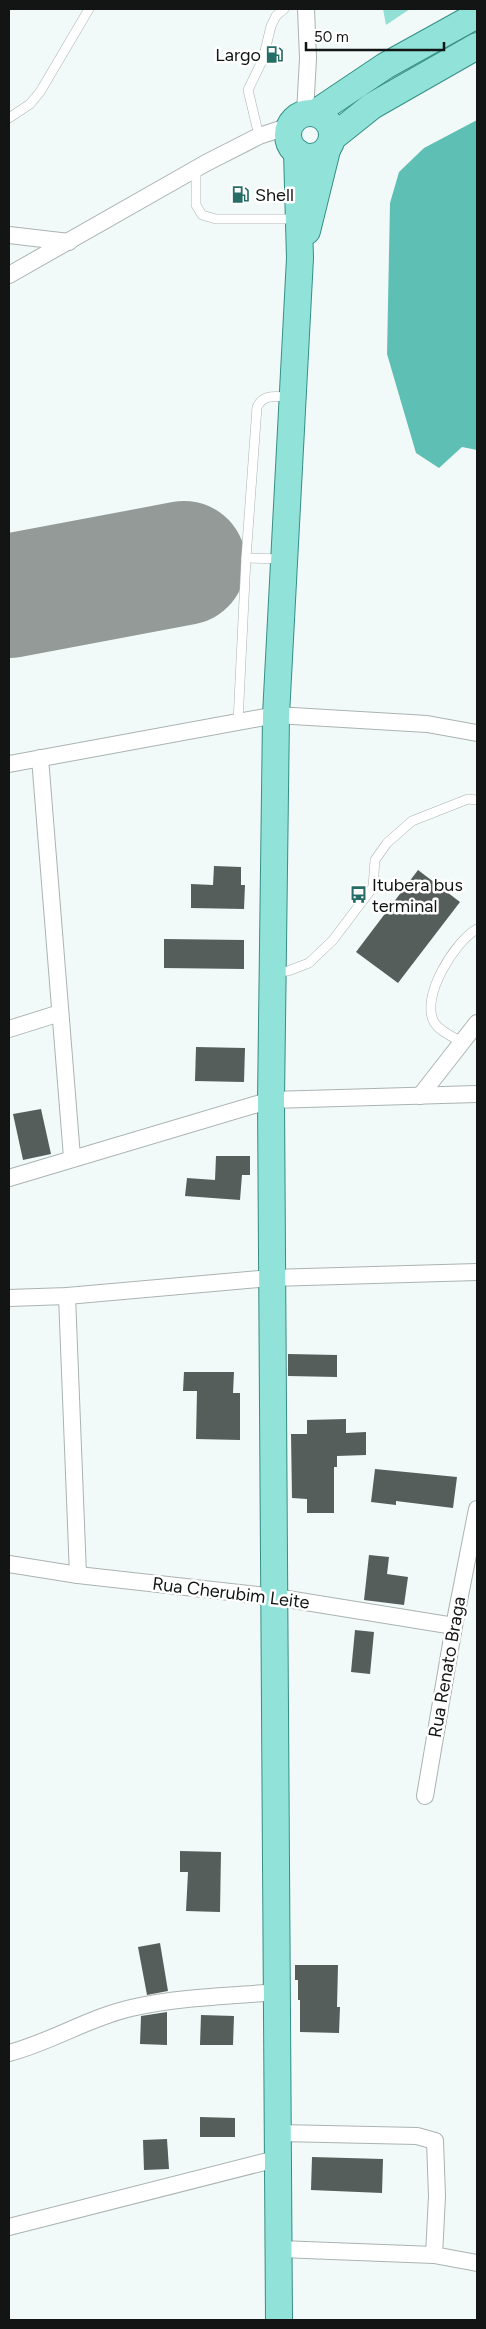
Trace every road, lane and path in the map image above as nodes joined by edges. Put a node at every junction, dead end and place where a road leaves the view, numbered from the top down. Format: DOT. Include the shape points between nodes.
graph roads {
  1 [pos="89,9"];
  2 [pos="284,9"];
  3 [pos="306,9"];
  4 [pos="477,14"];
  5 [pos="477,46"];
  6 [pos="303,117"];
  7 [pos="9,118"];
  8 [pos="259,136"];
  9 [pos="330,144"];
  10 [pos="297,152"];
  11 [pos="196,169"];
  12 [pos="298,219"];
  13 [pos="9,235"];
  14 [pos="69,242"];
  15 [pos="300,258"];
  16 [pos="9,275"];
  17 [pos="293,398"];
  18 [pos="246,558"];
  19 [pos="285,559"];
  20 [pos="276,715"];
  21 [pos="238,722"];
  22 [pos="477,733"];
  23 [pos="40,758"];
  24 [pos="9,764"];
  25 [pos="477,800"];
  26 [pos="477,929"];
  27 [pos="273,972"];
  28 [pos="60,1013"];
  29 [pos="477,1023"];
  30 [pos="9,1029"];
  31 [pos="462,1042"];
  32 [pos="477,1094"];
  33 [pos="420,1096"];
  34 [pos="271,1100"];
  35 [pos="72,1157"];
  36 [pos="9,1178"];
  37 [pos="477,1272"];
  38 [pos="271,1278"];
  39 [pos="67,1296"];
  40 [pos="9,1298"];
  41 [pos="477,1509"];
  42 [pos="9,1564"];
  43 [pos="78,1574"];
  44 [pos="275,1597"];
  45 [pos="454,1626"];
  46 [pos="425,1796"];
  47 [pos="279,1992"];
  48 [pos="9,2053"];
  49 [pos="280,2146"];
  50 [pos="9,2227"];
  51 [pos="280,2249"];
  52 [pos="434,2255"];
  53 [pos="477,2263"];
  54 [pos="279,2320"];
  1 -- 7 [label="lane" via="40,92 30,104"];
  2 -- 8 [label="lane" via="276,16 263,58 248,90"];
  3 -- 6 [label="street" via="308,58"];
  4 -- 6 [label="main road"];
  5 -- 9 [label="main road" via="372,106"];
  6 -- 8 [label="street"];
  6 -- 9 [label="main road" via="324,117 330,125"];
  6 -- 10 [label="main road" via="288,135 290,145"];
  8 -- 11 [label="street"];
  9 -- 10 [label="main road" via="316,156"];
  9 -- 15 [label="main road"];
  10 -- 12 [label="main road"];
  11 -- 12 [label="lane" via="196,205 202,215 216,219"];
  11 -- 14 [label="street"];
  12 -- 15 [label="main road"];
  13 -- 14 [label="street"];
  14 -- 16 [label="street"];
  15 -- 17 [label="main road"];
  17 -- 18 [label="lane" via="267,397 257,408"];
  17 -- 19 [label="main road"];
  18 -- 19 [label="lane"];
  18 -- 21 [label="lane"];
  19 -- 20 [label="main road"];
  20 -- 21 [label="street"];
  20 -- 22 [label="street" via="427,724"];
  20 -- 27 [label="main road"];
  21 -- 23 [label="street"];
  23 -- 24 [label="street"];
  23 -- 28 [label="street"];
  25 -- 27 [label="lane" via="468,799 412,821 387,843 375,860 373,887 319,956 300,968"];
  26 -- 31 [label="lane" via="460,942 446,961 434,990 431,1012 434,1022 443,1031"];
  27 -- 34 [label="main road"];
  28 -- 30 [label="street"];
  28 -- 35 [label="street"];
  29 -- 31 [label="street"];
  31 -- 33 [label="street"];
  32 -- 33 [label="street"];
  33 -- 34 [label="street"];
  34 -- 35 [label="street"];
  34 -- 38 [label="main road"];
  35 -- 36 [label="street"];
  37 -- 38 [label="street"];
  38 -- 39 [label="street"];
  38 -- 44 [label="main road"];
  39 -- 40 [label="street"];
  39 -- 43 [label="street"];
  41 -- 45 [label="street, Rua Renato Braga"];
  42 -- 43 [label="street, Rua Cherubim Leite"];
  43 -- 44 [label="street, Rua Cherubim Leite"];
  44 -- 45 [label="street, Rua Cherubim Leite"];
  44 -- 47 [label="main road"];
  45 -- 46 [label="street, Rua Renato Braga"];
  47 -- 48 [label="street" via="178,2000 131,2008"];
  47 -- 49 [label="main road"];
  49 -- 50 [label="street"];
  49 -- 51 [label="main road"];
  49 -- 52 [label="street" via="417,2136 435,2142"];
  51 -- 52 [label="street"];
  51 -- 54 [label="main road"];
  52 -- 53 [label="street"];
}
